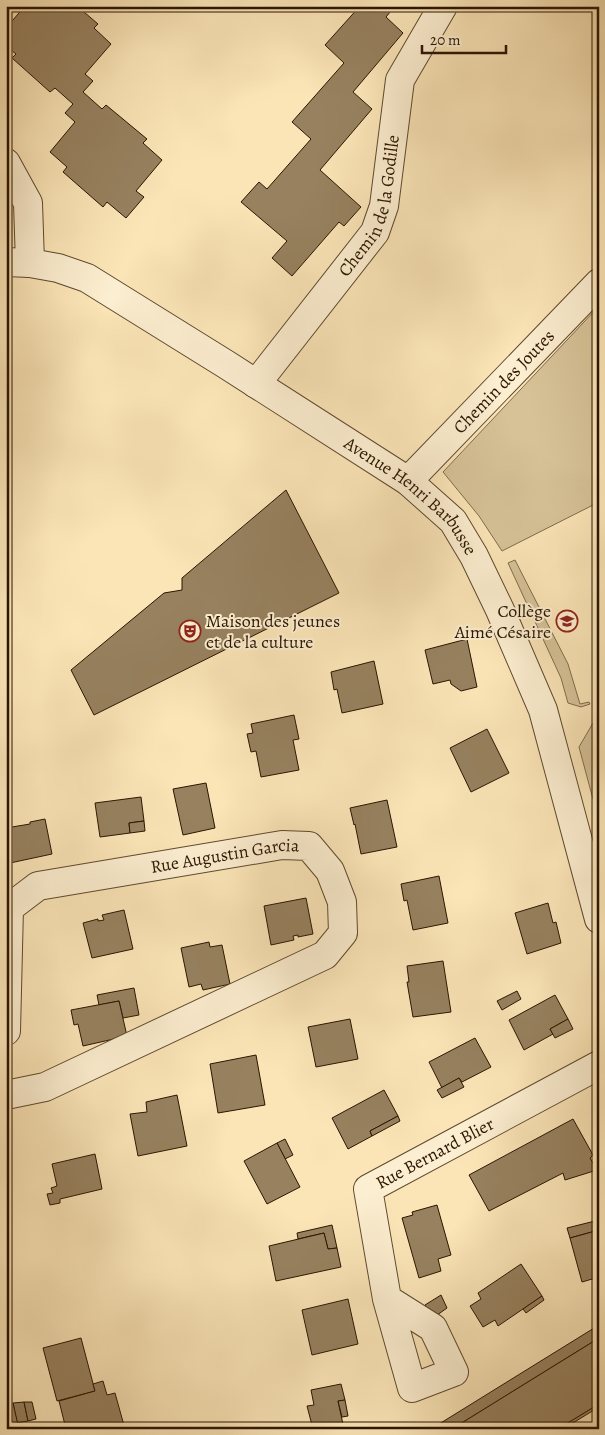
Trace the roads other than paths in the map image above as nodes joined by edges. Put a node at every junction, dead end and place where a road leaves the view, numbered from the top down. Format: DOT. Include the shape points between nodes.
graph roads {
  1 [pos="443,6"];
  2 [pos="6,162"];
  3 [pos="18,262"];
  4 [pos="599,283"];
  5 [pos="256,384"];
  6 [pos="408,481"];
  7 [pos="599,919"];
  8 [pos="6,1031"];
  9 [pos="599,1066"];
  10 [pos="6,1095"];
  11 [pos="387,1299"];
  1 -- 5 [label="street, Chemin de la Godille" via="400,80 384,206 375,232"];
  2 -- 3 [label="street" via="28,203"];
  3 -- 5 [label="street, Avenue Henri Barbusse" via="58,268 87,278"];
  4 -- 6 [label="street, Chemin des Joutes"];
  5 -- 6 [label="street, Avenue Henri Barbusse"];
  6 -- 7 [label="street, Avenue Henri Barbusse" via="453,521 474,556 508,628 543,710"];
  8 -- 10 [label="street, Rue Augustin Garcia" via="10,908 38,886 282,845 309,846 330,871 342,902 343,933 325,955 45,1087"];
  9 -- 11 [label="street, Rue Bernard Blier" via="368,1189"];
}
